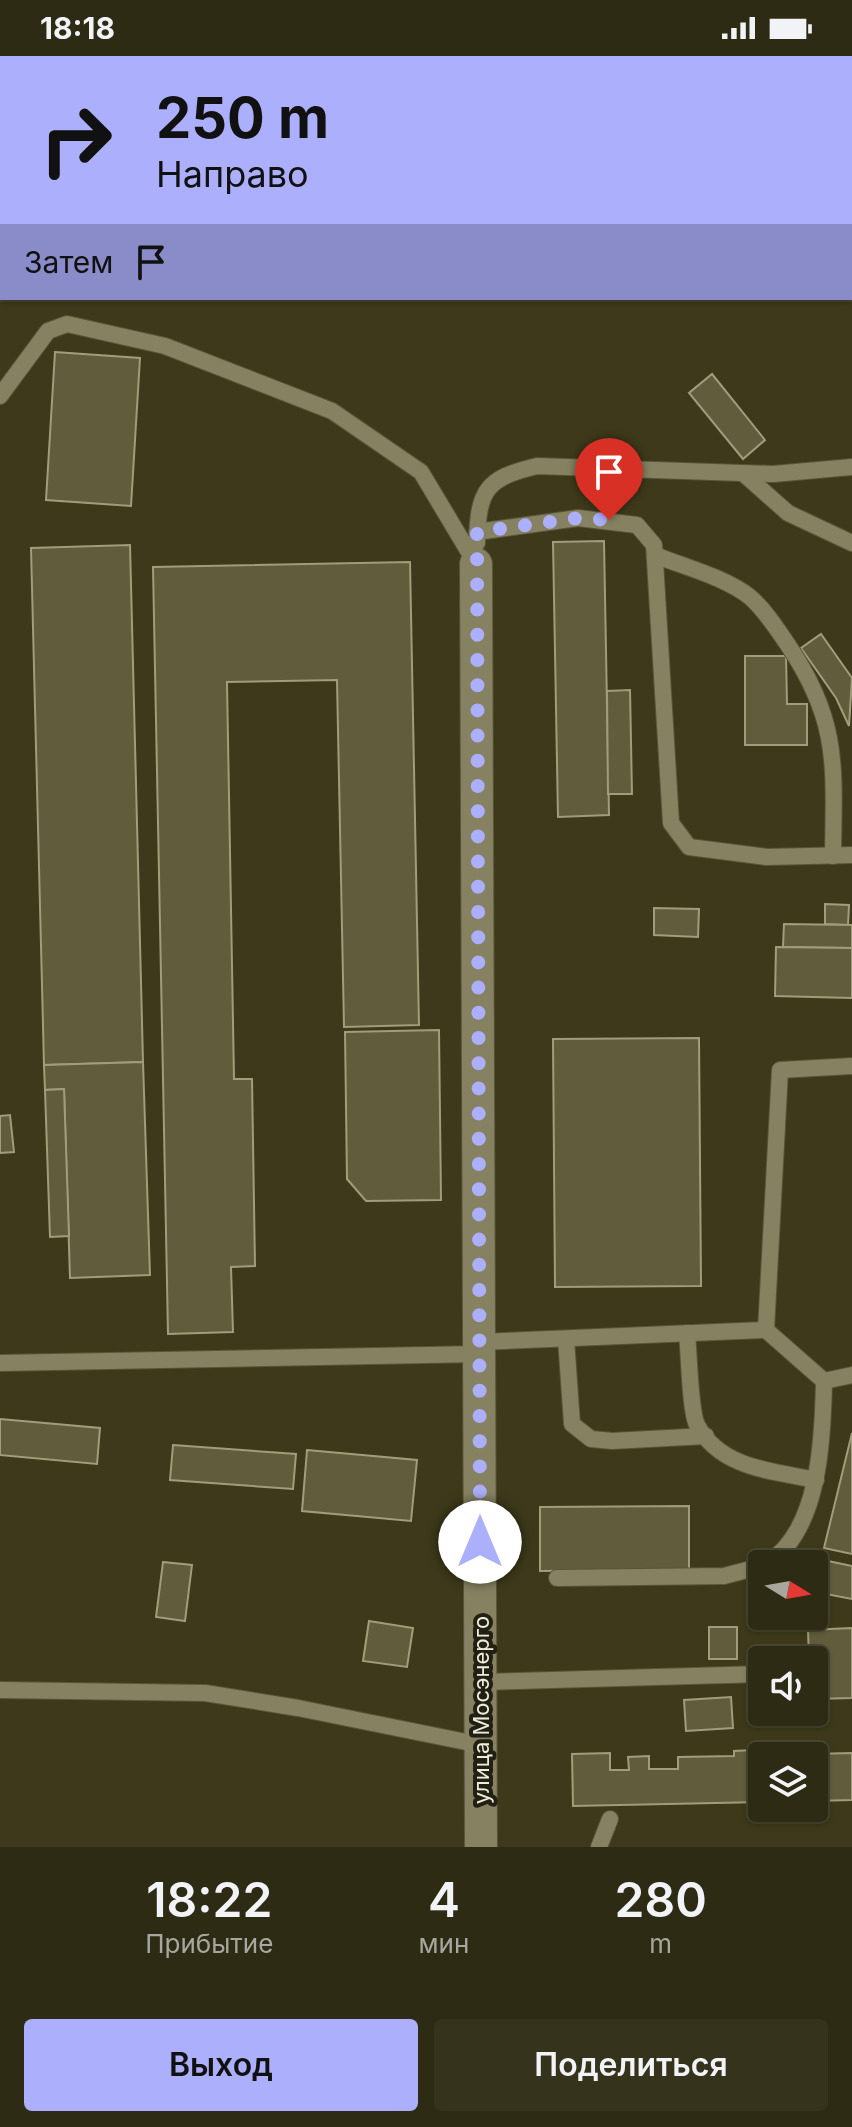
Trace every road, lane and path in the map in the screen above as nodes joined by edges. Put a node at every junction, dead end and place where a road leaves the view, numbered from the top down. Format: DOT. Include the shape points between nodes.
graph roads {
  1 [pos="0,396"];
  2 [pos="852,467"];
  3 [pos="744,474"];
  4 [pos="477,532"];
  5 [pos="852,543"];
  6 [pos="655,555"];
  7 [pos="476,564"];
  8 [pos="852,855"];
  9 [pos="833,856"];
  10 [pos="852,1066"];
  11 [pos="766,1330"];
  12 [pos="687,1333"];
  13 [pos="566,1339"];
  14 [pos="480,1348"];
  15 [pos="0,1363"];
  16 [pos="852,1375"];
  17 [pos="824,1381"];
  18 [pos="706,1436"];
  19 [pos="816,1480"];
  20 [pos="784,1550"];
  21 [pos="748,1569"];
  22 [pos="557,1578"];
  23 [pos="748,1674"];
  24 [pos="480,1682"];
  25 [pos="0,1690"];
  26 [pos="481,1745"];
  27 [pos="610,1819"];
  28 [pos="481,1847"];
  29 [pos="599,1847"];
  1 -- 7 [label="lane" via="48,331 67,324 165,346 332,411 421,472"];
  2 -- 3 [label="lane"];
  3 -- 4 [label="lane" via="537,466 504,474 490,486 477,510"];
  3 -- 5 [label="lane" via="788,513"];
  4 -- 6 [label="lane" via="578,518 609,520 637,525 654,545"];
  4 -- 7 [label="lane"];
  6 -- 9 [label="lane" via="749,597 811,679 828,723 834,762"];
  6 -- 9 [label="lane" via="671,823 689,847 767,857"];
  7 -- 14 [label="street, улица Мосэнерго"];
  8 -- 9 [label="lane"];
  10 -- 11 [label="lane" via="780,1070"];
  11 -- 12 [label="lane"];
  11 -- 17 [label="lane"];
  12 -- 13 [label="lane"];
  12 -- 18 [label="lane" via="696,1423"];
  13 -- 14 [label="lane"];
  13 -- 18 [label="lane" via="572,1424 591,1439"];
  14 -- 15 [label="lane"];
  14 -- 24 [label="street, улица Мосэнерго"];
  16 -- 17 [label="lane"];
  17 -- 19 [label="lane" via="823,1444"];
  18 -- 19 [label="lane" via="739,1464"];
  19 -- 20 [label="lane"];
  21 -- 22 [label="lane" via="724,1576"];
  23 -- 24 [label="lane"];
  24 -- 26 [label="street, улица Мосэнерго"];
  25 -- 26 [label="lane" via="205,1693"];
  26 -- 28 [label="street, улица Мосэнерго"];
  27 -- 29 [label="lane"];
}
